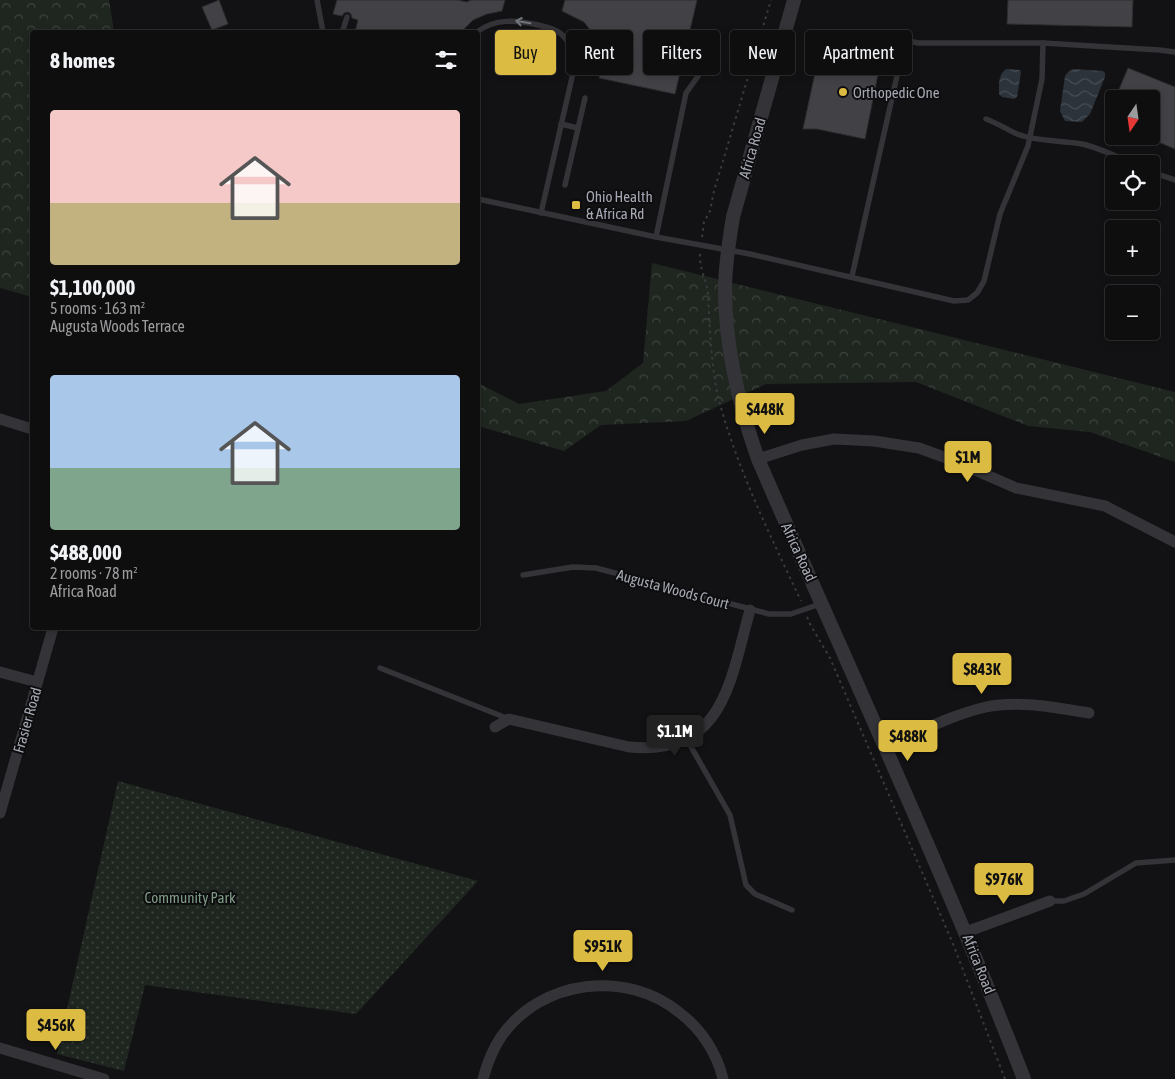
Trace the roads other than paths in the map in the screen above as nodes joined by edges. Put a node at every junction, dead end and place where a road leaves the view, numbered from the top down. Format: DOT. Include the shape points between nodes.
graph roads {
  1 [pos="317,0"];
  2 [pos="794,0"];
  3 [pos="346,17"];
  4 [pos="322,30"];
  5 [pos="343,30"];
  6 [pos="480,30"];
  7 [pos="1043,43"];
  8 [pos="1175,52"];
  9 [pos="699,75"];
  10 [pos="585,98"];
  11 [pos="986,119"];
  12 [pos="561,124"];
  13 [pos="578,128"];
  14 [pos="1030,137"];
  15 [pos="1113,155"];
  16 [pos="1160,175"];
  17 [pos="1175,180"];
  18 [pos="566,185"];
  19 [pos="480,199"];
  20 [pos="541,213"];
  21 [pos="656,237"];
  22 [pos="727,250"];
  23 [pos="852,276"];
  24 [pos="0,418"];
  25 [pos="30,429"];
  26 [pos="758,459"];
  27 [pos="1175,542"];
  28 [pos="523,575"];
  29 [pos="822,604"];
  30 [pos="750,610"];
  31 [pos="52,630"];
  32 [pos="380,668"];
  33 [pos="0,672"];
  34 [pos="37,682"];
  35 [pos="1089,713"];
  36 [pos="509,719"];
  37 [pos="495,727"];
  38 [pos="686,738"];
  39 [pos="886,747"];
  40 [pos="0,813"];
  41 [pos="1175,860"];
  42 [pos="1050,901"];
  43 [pos="792,910"];
  44 [pos="966,932"];
  45 [pos="0,1048"];
  46 [pos="104,1079"];
  47 [pos="483,1079"];
  48 [pos="723,1079"];
  49 [pos="1024,1079"];
  1 -- 4 [label="lane"];
  2 -- 22 [label="street, Africa Road" via="733,217"];
  3 -- 5 [label="lane"];
  12 -- 6 [label="lane, one-way" via="576,60 572,48 561,34 551,28 509,20 490,24"];
  7 -- 8 [label="lane"];
  7 -- 14 [label="lane" via="1042,79"];
  7 -- 23 [label="lane" via="918,43 896,38 902,53"];
  9 -- 21 [label="lane" via="686,93"];
  10 -- 13 [label="lane"];
  11 -- 14 [label="lane"];
  12 -- 13 [label="lane"];
  12 -- 20 [label="lane"];
  13 -- 18 [label="lane"];
  14 -- 15 [label="lane" via="1082,144"];
  14 -- 23 [label="lane" via="1000,214 984,281 977,293 968,300 954,301"];
  16 -- 17 [label="lane"];
  19 -- 20 [label="lane"];
  20 -- 21 [label="lane"];
  21 -- 22 [label="lane"];
  22 -- 23 [label="lane"];
  22 -- 26 [label="street, Africa Road" via="725,302 730,351 748,431"];
  24 -- 25 [label="street"];
  26 -- 27 [label="street" via="834,439 919,448 1016,488 1105,506"];
  26 -- 29 [label="street, Africa Road"];
  28 -- 30 [label="lane, Augusta Woods Court" via="573,567 596,568"];
  29 -- 30 [label="lane, Augusta Woods Court" via="780,615"];
  29 -- 39 [label="street, Africa Road"];
  30 -- 38 [label="street" via="722,703 713,717"];
  31 -- 34 [label="street, Frasier Road"];
  32 -- 36 [label="lane"];
  33 -- 34 [label="street"];
  34 -- 40 [label="street, Frasier Road"];
  35 -- 39 [label="street" via="1025,705 987,707 946,720"];
  36 -- 37 [label="street"];
  36 -- 38 [label="street" via="644,748 659,747"];
  38 -- 43 [label="lane" via="730,814 746,885 755,894"];
  39 -- 44 [label="street, Africa Road"];
  41 -- 42 [label="lane" via="1136,863 1084,894 1064,901"];
  42 -- 44 [label="street"];
  44 -- 49 [label="street, Africa Road"];
  45 -- 46 [label="street"];
  47 -- 48 [label="street" via="491,1054 521,1016 566,990 608,985 647,994 690,1020 711,1048"];
}
